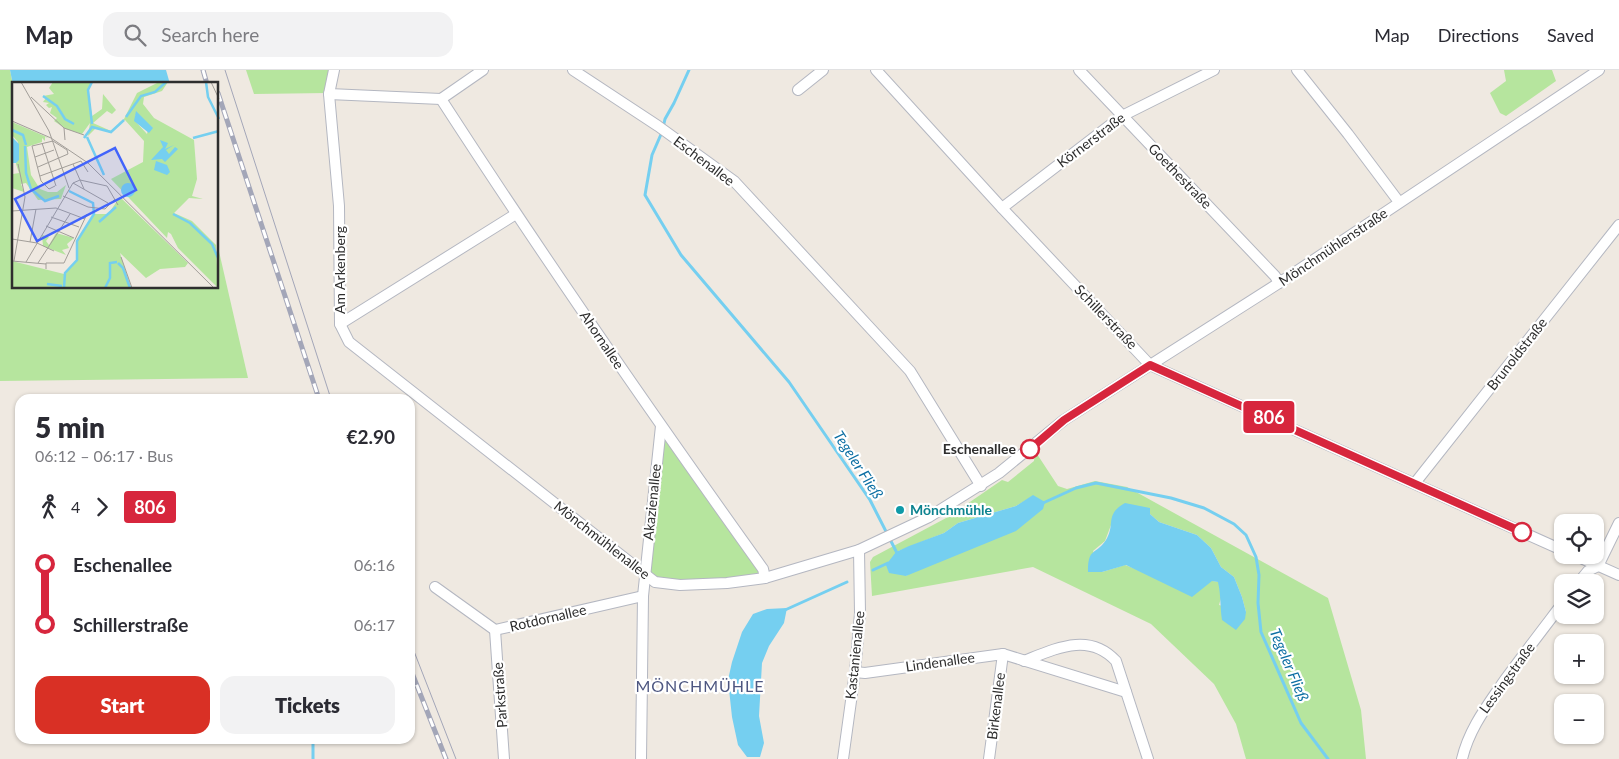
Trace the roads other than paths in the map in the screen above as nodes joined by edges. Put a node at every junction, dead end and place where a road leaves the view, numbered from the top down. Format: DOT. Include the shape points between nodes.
graph roads {
  1 [pos="334,70"];
  2 [pos="483,70"];
  3 [pos="573,70"];
  4 [pos="823,70"];
  5 [pos="876,70"];
  6 [pos="1079,70"];
  7 [pos="1214,70"];
  8 [pos="1297,70"];
  9 [pos="1600,70"];
  10 [pos="798,90"];
  11 [pos="329,94"];
  12 [pos="441,99"];
  13 [pos="1122,116"];
  14 [pos="1399,202"];
  15 [pos="1002,208"];
  16 [pos="516,214"];
  17 [pos="1619,225"];
  18 [pos="1279,283"];
  19 [pos="340,324"];
  20 [pos="1150,365"];
  21 [pos="1064,420"];
  22 [pos="661,426"];
  23 [pos="1415,483"];
  24 [pos="981,486"];
  25 [pos="1619,523"];
  26 [pos="1554,546"];
  27 [pos="858,550"];
  28 [pos="1594,564"];
  29 [pos="1598,566"];
  30 [pos="644,572"];
  31 [pos="1586,574"];
  32 [pos="1619,576"];
  33 [pos="765,578"];
  34 [pos="435,587"];
  35 [pos="643,596"];
  36 [pos="1554,615"];
  37 [pos="495,630"];
  38 [pos="1003,654"];
  39 [pos="1024,661"];
  40 [pos="855,672"];
  41 [pos="1126,692"];
  42 [pos="504,759"];
  43 [pos="641,759"];
  44 [pos="843,759"];
  45 [pos="989,759"];
  46 [pos="1148,759"];
  47 [pos="1462,759"];
  1 -- 11 [label="street, Am Arkenberg"];
  2 -- 12 [label="street"];
  3 -- 24 [label="street, Eschenallee" via="734,181 910,371"];
  4 -- 10 [label="street"];
  5 -- 15 [label="street, Schillerstraße"];
  6 -- 13 [label="street, Goethestraße"];
  7 -- 13 [label="street, Körnerstraße"];
  8 -- 14 [label="street"];
  9 -- 14 [label="street, Mönchmühlenstraße"];
  11 -- 12 [label="street"];
  11 -- 19 [label="street, Am Arkenberg" via="340,206"];
  12 -- 16 [label="street, Ahornallee"];
  13 -- 15 [label="street, Körnerstraße"];
  13 -- 18 [label="street, Goethestraße"];
  14 -- 18 [label="street, Mönchmühlenstraße"];
  15 -- 20 [label="street, Schillerstraße"];
  16 -- 19 [label="street, Am Arkenberg"];
  16 -- 22 [label="street, Ahornallee"];
  17 -- 23 [label="street, Brunoldstraße"];
  18 -- 20 [label="street, Mönchmühlenstraße"];
  19 -- 30 [label="street, Mönchmühlenallee" via="349,342"];
  20 -- 21 [label="street, Mönchmühlenstraße"];
  20 -- 23 [label="street, Schillerstraße"];
  21 -- 24 [label="street, Mönchmühlenallee"];
  22 -- 30 [label="street, Akazienallee"];
  22 -- 33 [label="street, Ahornallee" via="763,569"];
  23 -- 26 [label="street, Schillerstraße"];
  24 -- 27 [label="street, Mönchmühlenallee" via="929,517"];
  25 -- 29 [label="street"];
  27 -- 33 [label="street, Mönchmühlenallee"];
  27 -- 40 [label="street, Kastanienallee" via="860,613"];
  28 -- 29 [label="street"];
  29 -- 31 [label="street"];
  29 -- 32 [label="street"];
  30 -- 33 [label="street, Mönchmühlenallee" via="655,582 680,585"];
  30 -- 35 [label="street, Akazienallee"];
  34 -- 37 [label="street, Rotdornallee"];
  35 -- 37 [label="street, Rotdornallee"];
  35 -- 43 [label="street, Akazienallee"];
  36 -- 47 [label="street, Lessingstraße" via="1477,720"];
  37 -- 42 [label="street, Parkstraße"];
  38 -- 39 [label="street, Lindenallee"];
  38 -- 40 [label="street, Lindenallee"];
  38 -- 45 [label="street, Birkenallee"];
  39 -- 41 [label="street, Lindenallee"];
  39 -- 41 [label="street" via="1052,650 1091,644 1107,651 1116,661"];
  40 -- 44 [label="street, Kastanienallee"];
  41 -- 46 [label="street"];
}
